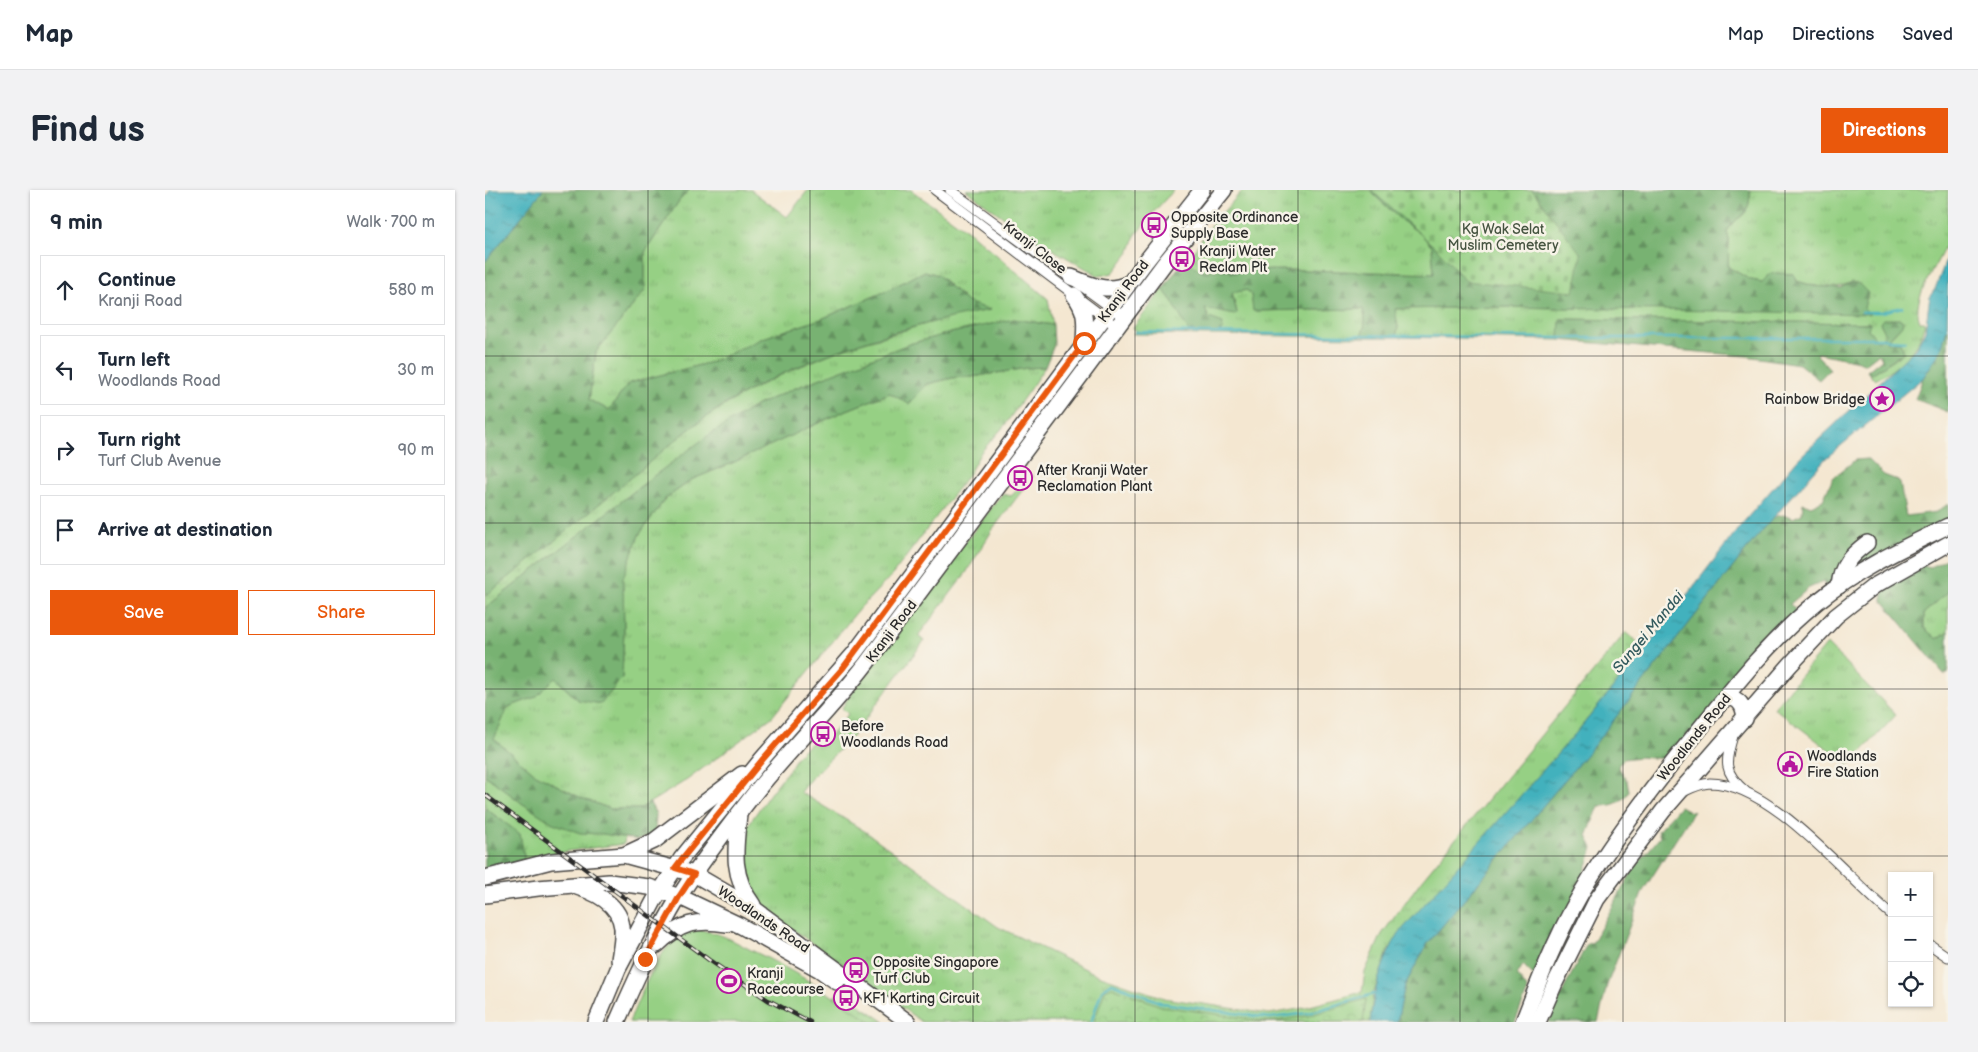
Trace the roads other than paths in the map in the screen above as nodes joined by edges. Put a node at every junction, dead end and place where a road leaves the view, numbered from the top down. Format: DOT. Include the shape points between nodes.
graph roads {
  1 [pos="935,190"];
  2 [pos="951,190"];
  3 [pos="1202,190"];
  4 [pos="1224,190"];
  5 [pos="1071,277"];
  6 [pos="1129,283"];
  7 [pos="1073,295"];
  8 [pos="1108,312"];
  9 [pos="1121,322"];
  10 [pos="1084,343"];
  11 [pos="1948,526"];
  12 [pos="1867,543"];
  13 [pos="1948,544"];
  14 [pos="1839,586"];
  15 [pos="1723,700"];
  16 [pos="1745,718"];
  17 [pos="1734,731"];
  18 [pos="763,759"];
  19 [pos="1749,794"];
  20 [pos="1678,795"];
  21 [pos="740,813"];
  22 [pos="624,855"];
  23 [pos="675,868"];
  24 [pos="694,874"];
  25 [pos="485,878"];
  26 [pos="571,886"];
  27 [pos="661,891"];
  28 [pos="485,895"];
  29 [pos="679,897"];
  30 [pos="756,910"];
  31 [pos="1888,911"];
  32 [pos="741,926"];
  33 [pos="1933,947"];
  34 [pos="1948,957"];
  35 [pos="645,959"];
  36 [pos="618,969"];
  37 [pos="596,1022"];
  38 [pos="617,1022"];
  39 [pos="893,1022"];
  40 [pos="908,1022"];
  41 [pos="1523,1022"];
  42 [pos="1538,1022"];
  1 -- 7 [label="street, Kranji Close"];
  2 -- 5 [label="street, Kranji Close"];
  3 -- 6 [label="main road, Kranji Road"];
  4 -- 9 [label="main road, Kranji Road"];
  5 -- 6 [label="main road" via="1108,289"];
  5 -- 8 [label="street, Kranji Close"];
  6 -- 8 [label="main road, Kranji Road"];
  7 -- 8 [label="street, Kranji Close"];
  7 -- 10 [label="main road" via="1082,306 1085,318"];
  8 -- 9 [label="street, Kranji Close"];
  8 -- 10 [label="main road, Kranji Road"];
  9 -- 21 [label="main road, Kranji Road" via="861,671"];
  10 -- 18 [label="main road, Kranji Road" via="848,661"];
  11 -- 14 [label="main road, Woodlands Road"];
  12 -- 14 [label="main road" via="1846,562"];
  13 -- 16 [label="main road, Woodlands Road" via="1880,582 1836,616"];
  14 -- 15 [label="main road, Woodlands Road" via="1769,646"];
  15 -- 16 [label="main road" via="1732,698 1740,702"];
  15 -- 41 [label="main road, Woodlands Road" via="1644,798 1591,877 1541,974"];
  16 -- 17 [label="main road, Woodlands Road"];
  17 -- 19 [label="street" via="1727,766 1733,781"];
  17 -- 20 [label="main road, Woodlands Road"];
  18 -- 22 [label="main road" via="655,841"];
  18 -- 23 [label="main road, Kranji Road"];
  19 -- 20 [label="street" via="1709,783"];
  19 -- 31 [label="street" via="1801,829"];
  20 -- 42 [label="main road, Woodlands Road" via="1597,899"];
  21 -- 24 [label="main road, Kranji Road"];
  21 -- 30 [label="main road" via="735,854 737,873"];
  22 -- 23 [label="main road, Woodlands Road"];
  22 -- 25 [label="main road, Woodlands Road" via="551,861"];
  23 -- 24 [label="main road, Woodlands Road"];
  23 -- 27 [label="main road, Kranji Road"];
  24 -- 29 [label="main road, Kranji Road"];
  24 -- 30 [label="main road, Woodlands Road"];
  26 -- 27 [label="main road, Woodlands Road" via="618,882"];
  26 -- 28 [label="main road, Woodlands Road"];
  26 -- 36 [label="main road" via="600,896 614,908 623,935"];
  27 -- 29 [label="main road, Woodlands Road"];
  27 -- 36 [label="main road, Kranji Road"];
  29 -- 32 [label="main road, Woodlands Road"];
  29 -- 35 [label="main road, Kranji Road"];
  30 -- 40 [label="main road, Woodlands Road"];
  32 -- 35 [label="main road" via="703,921 686,924 671,932"];
  32 -- 39 [label="main road, Woodlands Road" via="820,970"];
  33 -- 34 [label="street"];
  35 -- 38 [label="main road, Kranji Road"];
  36 -- 37 [label="main road"];
}
